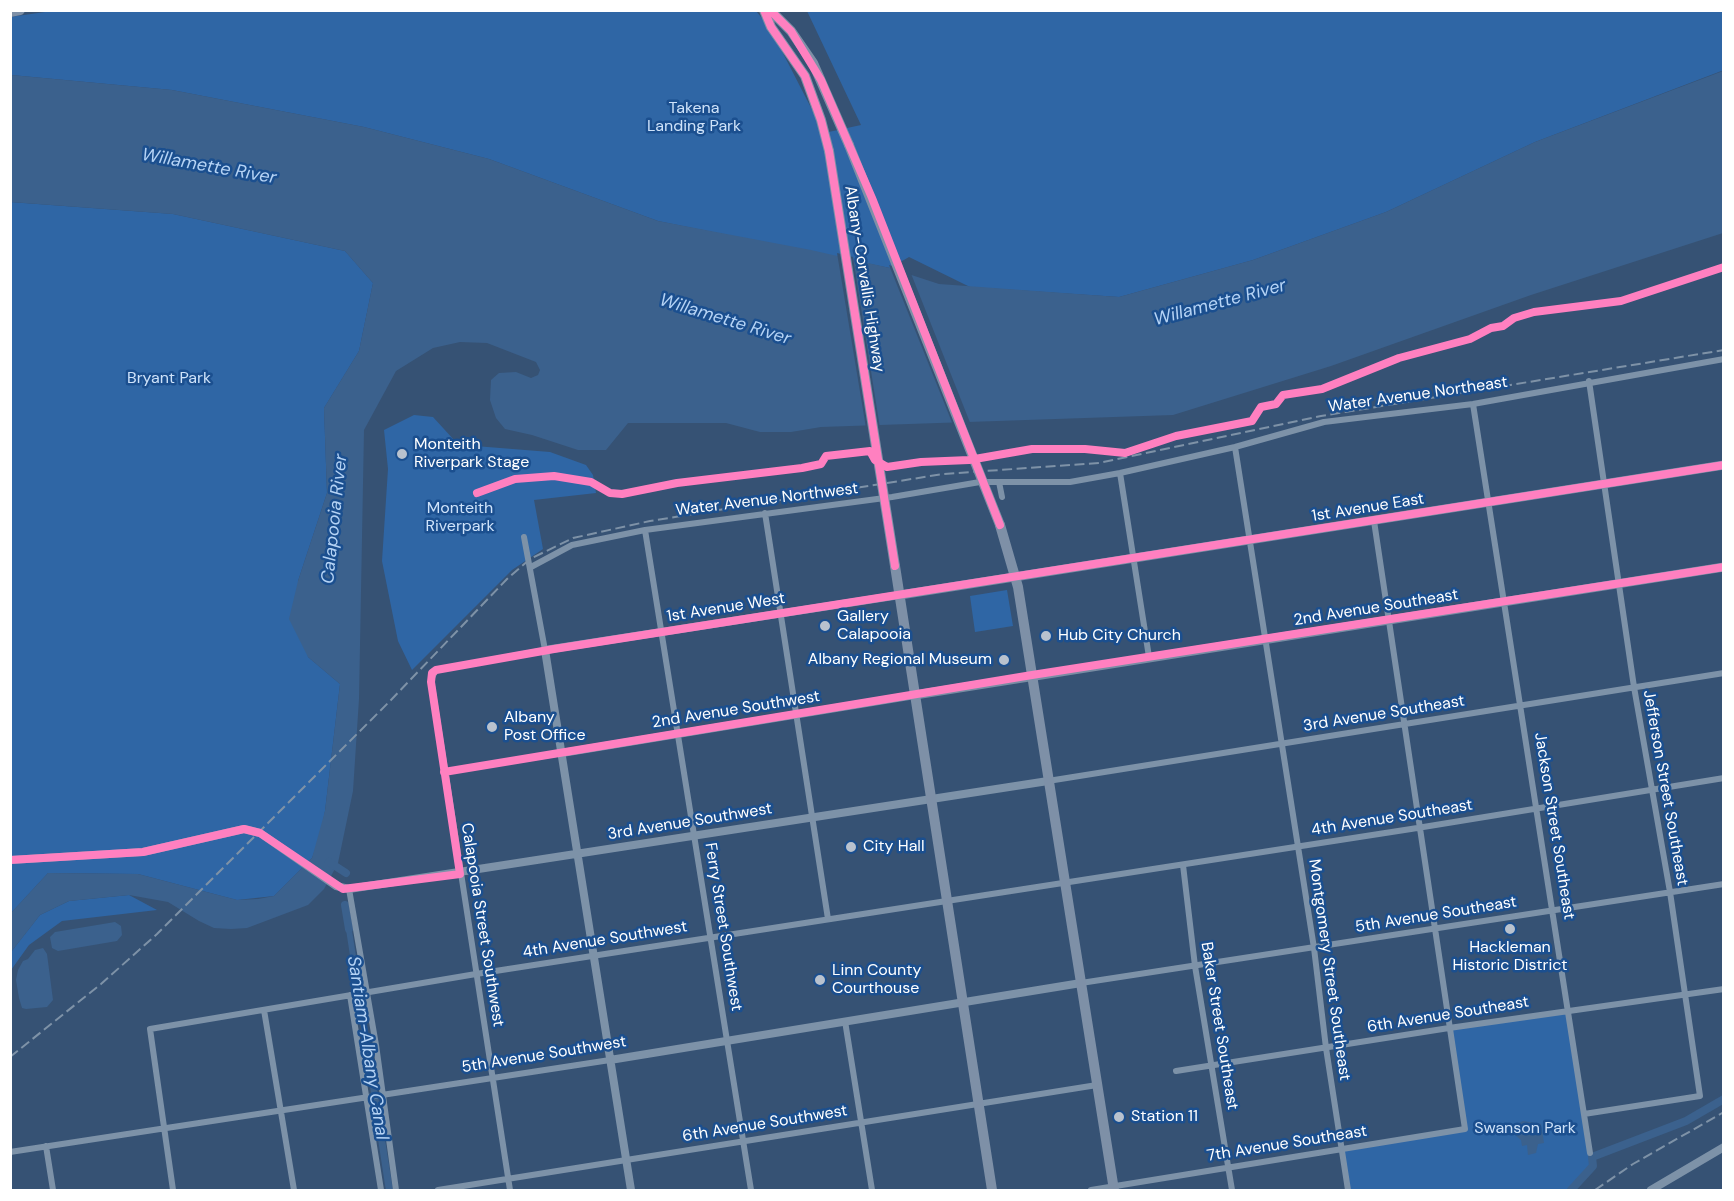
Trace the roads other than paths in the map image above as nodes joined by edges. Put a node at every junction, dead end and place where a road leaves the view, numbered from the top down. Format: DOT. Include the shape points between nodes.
graph roads {
  1 [pos="20,10"];
  2 [pos="764,10"];
  3 [pos="770,10"];
  4 [pos="10,12"];
  5 [pos="1724,359"];
  6 [pos="1589,381"];
  7 [pos="1473,404"];
  8 [pos="1235,447"];
  9 [pos="1724,465"];
  10 [pos="1120,473"];
  11 [pos="999,482"];
  12 [pos="1603,484"];
  13 [pos="1002,497"];
  14 [pos="1490,503"];
  15 [pos="765,513"];
  16 [pos="1374,521"];
  17 [pos="645,530"];
  18 [pos="524,537"];
  19 [pos="1249,541"];
  20 [pos="1133,559"];
  21 [pos="531,567"];
  22 [pos="1724,567"];
  23 [pos="1016,577"];
  24 [pos="1619,585"];
  25 [pos="900,595"];
  26 [pos="1504,603"];
  27 [pos="779,614"];
  28 [pos="1389,619"];
  29 [pos="663,632"];
  30 [pos="1265,639"];
  31 [pos="546,650"];
  32 [pos="1149,657"];
  33 [pos="440,669"];
  34 [pos="1724,673"];
  35 [pos="1032,675"];
  36 [pos="1634,687"];
  37 [pos="915,695"];
  38 [pos="1519,706"];
  39 [pos="795,714"];
  40 [pos="1404,724"];
  41 [pos="679,733"];
  42 [pos="1282,743"];
  43 [pos="562,753"];
  44 [pos="444,772"];
  45 [pos="1724,778"];
  46 [pos="1048,781"];
  47 [pos="1652,789"];
  48 [pos="931,800"];
  49 [pos="1537,809"];
  50 [pos="812,819"];
  51 [pos="1420,828"];
  52 [pos="695,837"];
  53 [pos="1298,847"];
  54 [pos="578,855"];
  55 [pos="10,860"];
  56 [pos="1183,865"];
  57 [pos="460,874"];
  58 [pos="1065,883"];
  59 [pos="1724,884"];
  60 [pos="349,889"];
  61 [pos="1670,892"];
  62 [pos="947,901"];
  63 [pos="1552,910"];
  64 [pos="828,919"];
  65 [pos="1436,929"];
  66 [pos="711,938"];
  67 [pos="1314,948"];
  68 [pos="594,956"];
  69 [pos="1195,966"];
  70 [pos="476,974"];
  71 [pos="1081,983"];
  72 [pos="1724,989"];
  73 [pos="365,992"];
  74 [pos="352,994"];
  75 [pos="1685,995"];
  76 [pos="963,1003"];
  77 [pos="264,1010"];
  78 [pos="1567,1010"];
  79 [pos="845,1021"];
  80 [pos="1449,1028"];
  81 [pos="728,1040"];
  82 [pos="1326,1048"];
  83 [pos="610,1060"];
  84 [pos="1211,1066"];
  85 [pos="1176,1071"];
  86 [pos="492,1078"];
  87 [pos="1097,1085"];
  88 [pos="380,1096"];
  89 [pos="367,1098"];
  90 [pos="979,1103"];
  91 [pos="281,1112"];
  92 [pos="1584,1114"];
  93 [pos="861,1121"];
  94 [pos="164,1129"];
  95 [pos="743,1141"];
  96 [pos="46,1146"];
  97 [pos="1724,1147"];
  98 [pos="1341,1150"];
  99 [pos="10,1152"];
  100 [pos="1590,1154"];
  101 [pos="626,1160"];
  102 [pos="1227,1168"];
  103 [pos="509,1179"];
  104 [pos="1114,1188"];
  105 [pos="53,1191"];
  106 [pos="173,1191"];
  107 [pos="294,1191"];
  108 [pos="381,1191"];
  109 [pos="396,1191"];
  110 [pos="438,1191"];
  111 [pos="510,1191"];
  112 [pos="631,1191"];
  113 [pos="751,1191"];
  114 [pos="872,1191"];
  115 [pos="992,1191"];
  116 [pos="1090,1191"];
  117 [pos="1232,1191"];
  118 [pos="1348,1191"];
  119 [pos="1651,1191"];
  1 -- 4 [label="highway"];
  2 -- 25 [label="highway, Albany-Corvallis Highway, bridge" via="771,27 805,76 822,120"];
  3 -- 23 [label="highway, Albany-Corvallis Highway, bridge" via="791,31 813,63 849,145 1000,525"];
  5 -- 6 [label="street, Water Avenue Northeast"];
  6 -- 7 [label="street, Water Avenue Northeast"];
  6 -- 12 [label="street, Jefferson Street Southeast"];
  7 -- 8 [label="street, Water Avenue Northeast" via="1324,422"];
  7 -- 14 [label="street, Jackson Street Southeast"];
  8 -- 10 [label="street, Water Avenue Northeast"];
  8 -- 19 [label="street, Montgomery Street Southeast"];
  9 -- 12 [label="main road, 1st Avenue East"];
  10 -- 11 [label="street, Water Avenue Northwest" via="1070,482"];
  10 -- 20 [label="street"];
  11 -- 13 [label="street"];
  11 -- 15 [label="street, Water Avenue Northwest"];
  12 -- 14 [label="main road, 1st Avenue East"];
  12 -- 24 [label="street, Jefferson Street Southeast"];
  14 -- 16 [label="main road, 1st Avenue East"];
  14 -- 26 [label="street, Jackson Street Southeast"];
  15 -- 17 [label="street, Water Avenue Northwest"];
  15 -- 27 [label="street"];
  16 -- 19 [label="main road, 1st Avenue East"];
  16 -- 28 [label="street"];
  17 -- 21 [label="street, Water Avenue Northwest" via="572,545"];
  17 -- 29 [label="street, Ferry Street Southwest"];
  18 -- 21 [label="street"];
  19 -- 20 [label="main road, 1st Avenue East"];
  19 -- 30 [label="street, Montgomery Street Southeast"];
  20 -- 23 [label="main road, 1st Avenue East"];
  20 -- 32 [label="street"];
  21 -- 31 [label="street"];
  22 -- 24 [label="main road, 2nd Avenue Southeast"];
  23 -- 25 [label="main road, 1st Avenue West"];
  23 -- 35 [label="highway, Albany-Corvallis Highway"];
  24 -- 26 [label="main road, 2nd Avenue Southeast"];
  24 -- 36 [label="street, Jefferson Street Southeast"];
  25 -- 27 [label="street, 1st Avenue West"];
  25 -- 37 [label="highway, Albany-Corvallis Highway"];
  26 -- 28 [label="main road, 2nd Avenue Southeast"];
  26 -- 38 [label="street, Jackson Street Southeast"];
  27 -- 29 [label="street, 1st Avenue West"];
  27 -- 39 [label="street"];
  28 -- 30 [label="main road, 2nd Avenue Southeast"];
  28 -- 40 [label="street"];
  29 -- 31 [label="street, 1st Avenue West"];
  29 -- 41 [label="street, Ferry Street Southwest"];
  30 -- 32 [label="main road, 2nd Avenue Southeast"];
  30 -- 42 [label="street, Montgomery Street Southeast"];
  31 -- 33 [label="street, 1st Avenue West"];
  31 -- 43 [label="street"];
  32 -- 35 [label="main road, 2nd Avenue Southeast"];
  33 -- 44 [label="street, Calapooia Street Southwest" via="432,673 431,682"];
  34 -- 36 [label="street, 3rd Avenue Southeast"];
  35 -- 37 [label="main road, 2nd Avenue Southwest"];
  35 -- 46 [label="highway, Albany-Corvallis Highway"];
  36 -- 38 [label="street, 3rd Avenue Southeast"];
  36 -- 47 [label="street, Jefferson Street Southeast"];
  37 -- 39 [label="street, 2nd Avenue Southwest"];
  37 -- 48 [label="highway, Albany-Corvallis Highway"];
  38 -- 40 [label="street, 3rd Avenue Southeast"];
  38 -- 49 [label="street, Jackson Street Southeast"];
  39 -- 41 [label="street, 2nd Avenue Southwest"];
  39 -- 50 [label="street"];
  40 -- 42 [label="street, 3rd Avenue Southeast"];
  40 -- 51 [label="street"];
  41 -- 43 [label="street, 2nd Avenue Southwest"];
  41 -- 52 [label="street, Ferry Street Southwest"];
  42 -- 46 [label="street, 3rd Avenue Southeast"];
  42 -- 53 [label="street, Montgomery Street Southeast"];
  43 -- 44 [label="street, 2nd Avenue Southwest"];
  43 -- 54 [label="street"];
  44 -- 57 [label="street, Calapooia Street Southwest"];
  45 -- 47 [label="street, 4th Avenue Southeast"];
  46 -- 48 [label="street, 3rd Avenue Southwest"];
  46 -- 58 [label="highway, Albany-Corvallis Highway"];
  47 -- 49 [label="street, 4th Avenue Southeast"];
  47 -- 61 [label="street, Jefferson Street Southeast"];
  48 -- 50 [label="street, 3rd Avenue Southwest"];
  48 -- 62 [label="highway, Albany-Corvallis Highway"];
  49 -- 51 [label="street, 4th Avenue Southeast"];
  49 -- 63 [label="street, Jackson Street Southeast"];
  50 -- 52 [label="street, 3rd Avenue Southwest"];
  50 -- 64 [label="street"];
  51 -- 53 [label="street, 4th Avenue Southeast"];
  51 -- 65 [label="street"];
  52 -- 54 [label="street, 3rd Avenue Southwest"];
  52 -- 66 [label="street, Ferry Street Southwest"];
  53 -- 56 [label="street, 4th Avenue Southeast"];
  53 -- 67 [label="street, Montgomery Street Southeast"];
  54 -- 57 [label="street, 3rd Avenue Southwest"];
  54 -- 68 [label="street"];
  55 -- 60 [label="street, 3rd Avenue Southwest" via="143,852 244,829 260,833 336,886"];
  56 -- 58 [label="street, 4th Avenue Southeast"];
  56 -- 69 [label="street, Baker Street Southeast"];
  57 -- 60 [label="street, 3rd Avenue Southwest"];
  57 -- 70 [label="street, Calapooia Street Southwest"];
  58 -- 62 [label="street, 4th Avenue Southwest"];
  58 -- 71 [label="highway, Albany-Corvallis Highway"];
  59 -- 61 [label="street, 5th Avenue Southeast"];
  60 -- 73 [label="street"];
  61 -- 63 [label="street, 5th Avenue Southeast"];
  61 -- 75 [label="street, Jefferson Street Southeast"];
  62 -- 64 [label="street, 4th Avenue Southwest"];
  62 -- 76 [label="highway, Albany-Corvallis Highway"];
  63 -- 65 [label="street, 5th Avenue Southeast"];
  63 -- 78 [label="street, Jackson Street Southeast"];
  64 -- 66 [label="street, 4th Avenue Southwest"];
  65 -- 67 [label="street, 5th Avenue Southeast"];
  65 -- 80 [label="street"];
  66 -- 68 [label="street, 4th Avenue Southwest"];
  66 -- 81 [label="street, Ferry Street Southwest"];
  67 -- 69 [label="street, 5th Avenue Southeast"];
  67 -- 82 [label="street, Montgomery Street Southeast"];
  68 -- 70 [label="street, 4th Avenue Southwest"];
  68 -- 83 [label="street"];
  69 -- 71 [label="street, 5th Avenue Southeast"];
  69 -- 84 [label="street, Baker Street Southeast"];
  70 -- 73 [label="street, 4th Avenue Southwest"];
  70 -- 86 [label="street, Calapooia Street Southwest"];
  71 -- 76 [label="street, 5th Avenue Southwest"];
  71 -- 87 [label="highway, Albany-Corvallis Highway"];
  72 -- 75 [label="street, 6th Avenue Southeast"];
  73 -- 74 [label="street, 4th Avenue Southwest"];
  73 -- 88 [label="street"];
  74 -- 77 [label="street, 4th Avenue Southwest"];
  74 -- 89 [label="street"];
  75 -- 78 [label="street, 6th Avenue Southeast"];
  75 -- 92 [label="street, Jefferson Street Southeast" via="1700,1096"];
  76 -- 79 [label="street, 5th Avenue Southwest"];
  76 -- 90 [label="highway, Albany-Corvallis Highway"];
  77 -- 91 [label="street"];
  77 -- 94 [label="street, 4th Avenue Southwest" via="150,1029"];
  78 -- 80 [label="street, 6th Avenue Southeast"];
  78 -- 92 [label="street, Jackson Street Southeast"];
  79 -- 81 [label="street, 5th Avenue Southwest"];
  79 -- 93 [label="street"];
  80 -- 82 [label="street, 6th Avenue Southeast"];
  80 -- 98 [label="street, 7th Avenue Southeast" via="1464,1129"];
  81 -- 83 [label="street, 5th Avenue Southwest"];
  81 -- 95 [label="street, Ferry Street Southwest"];
  82 -- 84 [label="street, 6th Avenue Southeast"];
  82 -- 98 [label="street, Montgomery Street Southeast"];
  83 -- 86 [label="street, 5th Avenue Southwest"];
  83 -- 101 [label="street"];
  84 -- 85 [label="street, 6th Avenue Southeast"];
  84 -- 102 [label="street, Baker Street Southeast"];
  86 -- 88 [label="street, 5th Avenue Southwest"];
  86 -- 103 [label="street, Calapooia Street Southwest"];
  87 -- 90 [label="street, 6th Avenue Southwest"];
  87 -- 104 [label="highway, Albany-Corvallis Highway"];
  88 -- 89 [label="street, 5th Avenue Southwest"];
  88 -- 109 [label="street"];
  89 -- 91 [label="street, 5th Avenue Southwest"];
  89 -- 108 [label="street"];
  90 -- 93 [label="street, 6th Avenue Southwest"];
  90 -- 115 [label="highway, Albany-Corvallis Highway"];
  91 -- 94 [label="street, 5th Avenue Southwest"];
  91 -- 107 [label="street"];
  92 -- 100 [label="street, Jackson Street Southeast"];
  93 -- 95 [label="street, 6th Avenue Southwest"];
  93 -- 114 [label="street"];
  94 -- 96 [label="street, 5th Avenue Southwest"];
  94 -- 106 [label="street"];
  95 -- 101 [label="street, 6th Avenue Southwest"];
  95 -- 113 [label="street, Ferry Street Southwest"];
  96 -- 99 [label="street, 5th Avenue Southwest"];
  96 -- 105 [label="street"];
  97 -- 119 [label="street"];
  98 -- 102 [label="street, 7th Avenue Southeast"];
  98 -- 118 [label="street, Montgomery Street Southeast"];
  101 -- 103 [label="street, 6th Avenue Southwest"];
  101 -- 112 [label="street"];
  102 -- 104 [label="street, 7th Avenue Southeast"];
  102 -- 117 [label="street, Baker Street Southeast"];
  103 -- 110 [label="street, 6th Avenue Southwest"];
  103 -- 111 [label="street, Calapooia Street Southwest"];
  104 -- 116 [label="street, 7th Avenue Southeast"];
}
